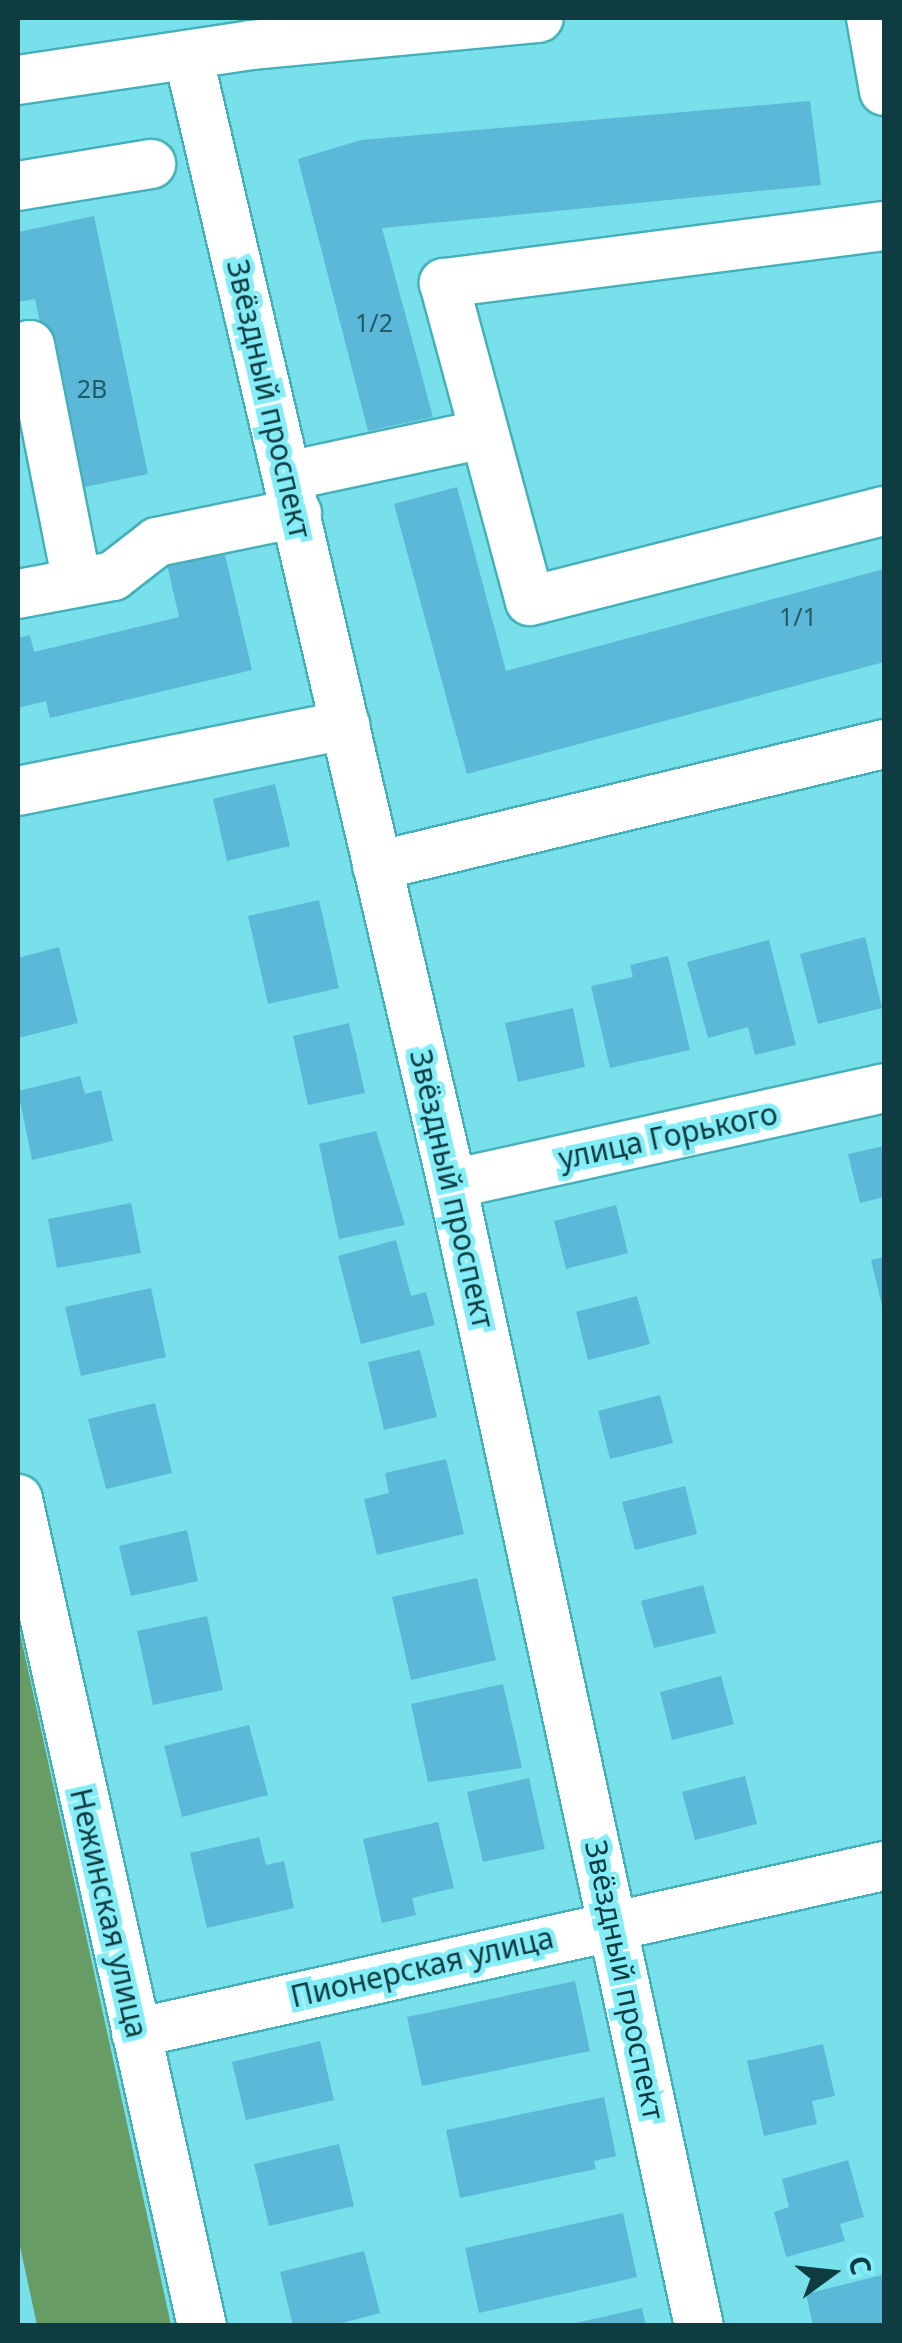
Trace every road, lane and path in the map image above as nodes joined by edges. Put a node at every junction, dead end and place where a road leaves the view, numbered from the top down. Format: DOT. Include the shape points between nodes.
graph roads {
  1 [pos="539,18"];
  2 [pos="872,18"];
  3 [pos="249,31"];
  4 [pos="188,55"];
  5 [pos="18,80"];
  6 [pos="884,90"];
  7 [pos="150,164"];
  8 [pos="18,186"];
  9 [pos="884,226"];
  10 [pos="18,348"];
  11 [pos="484,434"];
  12 [pos="292,494"];
  13 [pos="884,511"];
  14 [pos="77,582"];
  15 [pos="18,594"];
  16 [pos="345,724"];
  17 [pos="884,744"];
  18 [pos="18,791"];
  19 [pos="378,866"];
  20 [pos="884,1088"];
  21 [pos="452,1184"];
  22 [pos="18,1500"];
  23 [pos="884,1866"];
  24 [pos="613,1924"];
  25 [pos="136,2033"];
  26 [pos="202,2326"];
  27 [pos="699,2326"];
  1 -- 3 [label="street"];
  2 -- 6 [label="street"];
  3 -- 4 [label="street"];
  4 -- 5 [label="street"];
  4 -- 12 [label="street, Звёздный проспект"];
  7 -- 8 [label="street"];
  9 -- 11 [label="street" via="444,283"];
  10 -- 14 [label="street" via="30,345"];
  11 -- 12 [label="street"];
  11 -- 13 [label="street" via="530,601"];
  12 -- 14 [label="street" via="157,542 112,576"];
  12 -- 16 [label="street, Звёздный проспект"];
  14 -- 15 [label="street"];
  16 -- 18 [label="street"];
  16 -- 19 [label="street, Звёздный проспект"];
  17 -- 19 [label="street"];
  19 -- 21 [label="street, Звёздный проспект"];
  20 -- 21 [label="street, улица Горького"];
  21 -- 24 [label="street, Звёздный проспект"];
  22 -- 25 [label="street, Нежинская улица"];
  23 -- 24 [label="street, Пионерская улица"];
  24 -- 25 [label="street, Пионерская улица"];
  24 -- 27 [label="street, Звёздный проспект"];
  25 -- 26 [label="street, Нежинская улица"];
}
